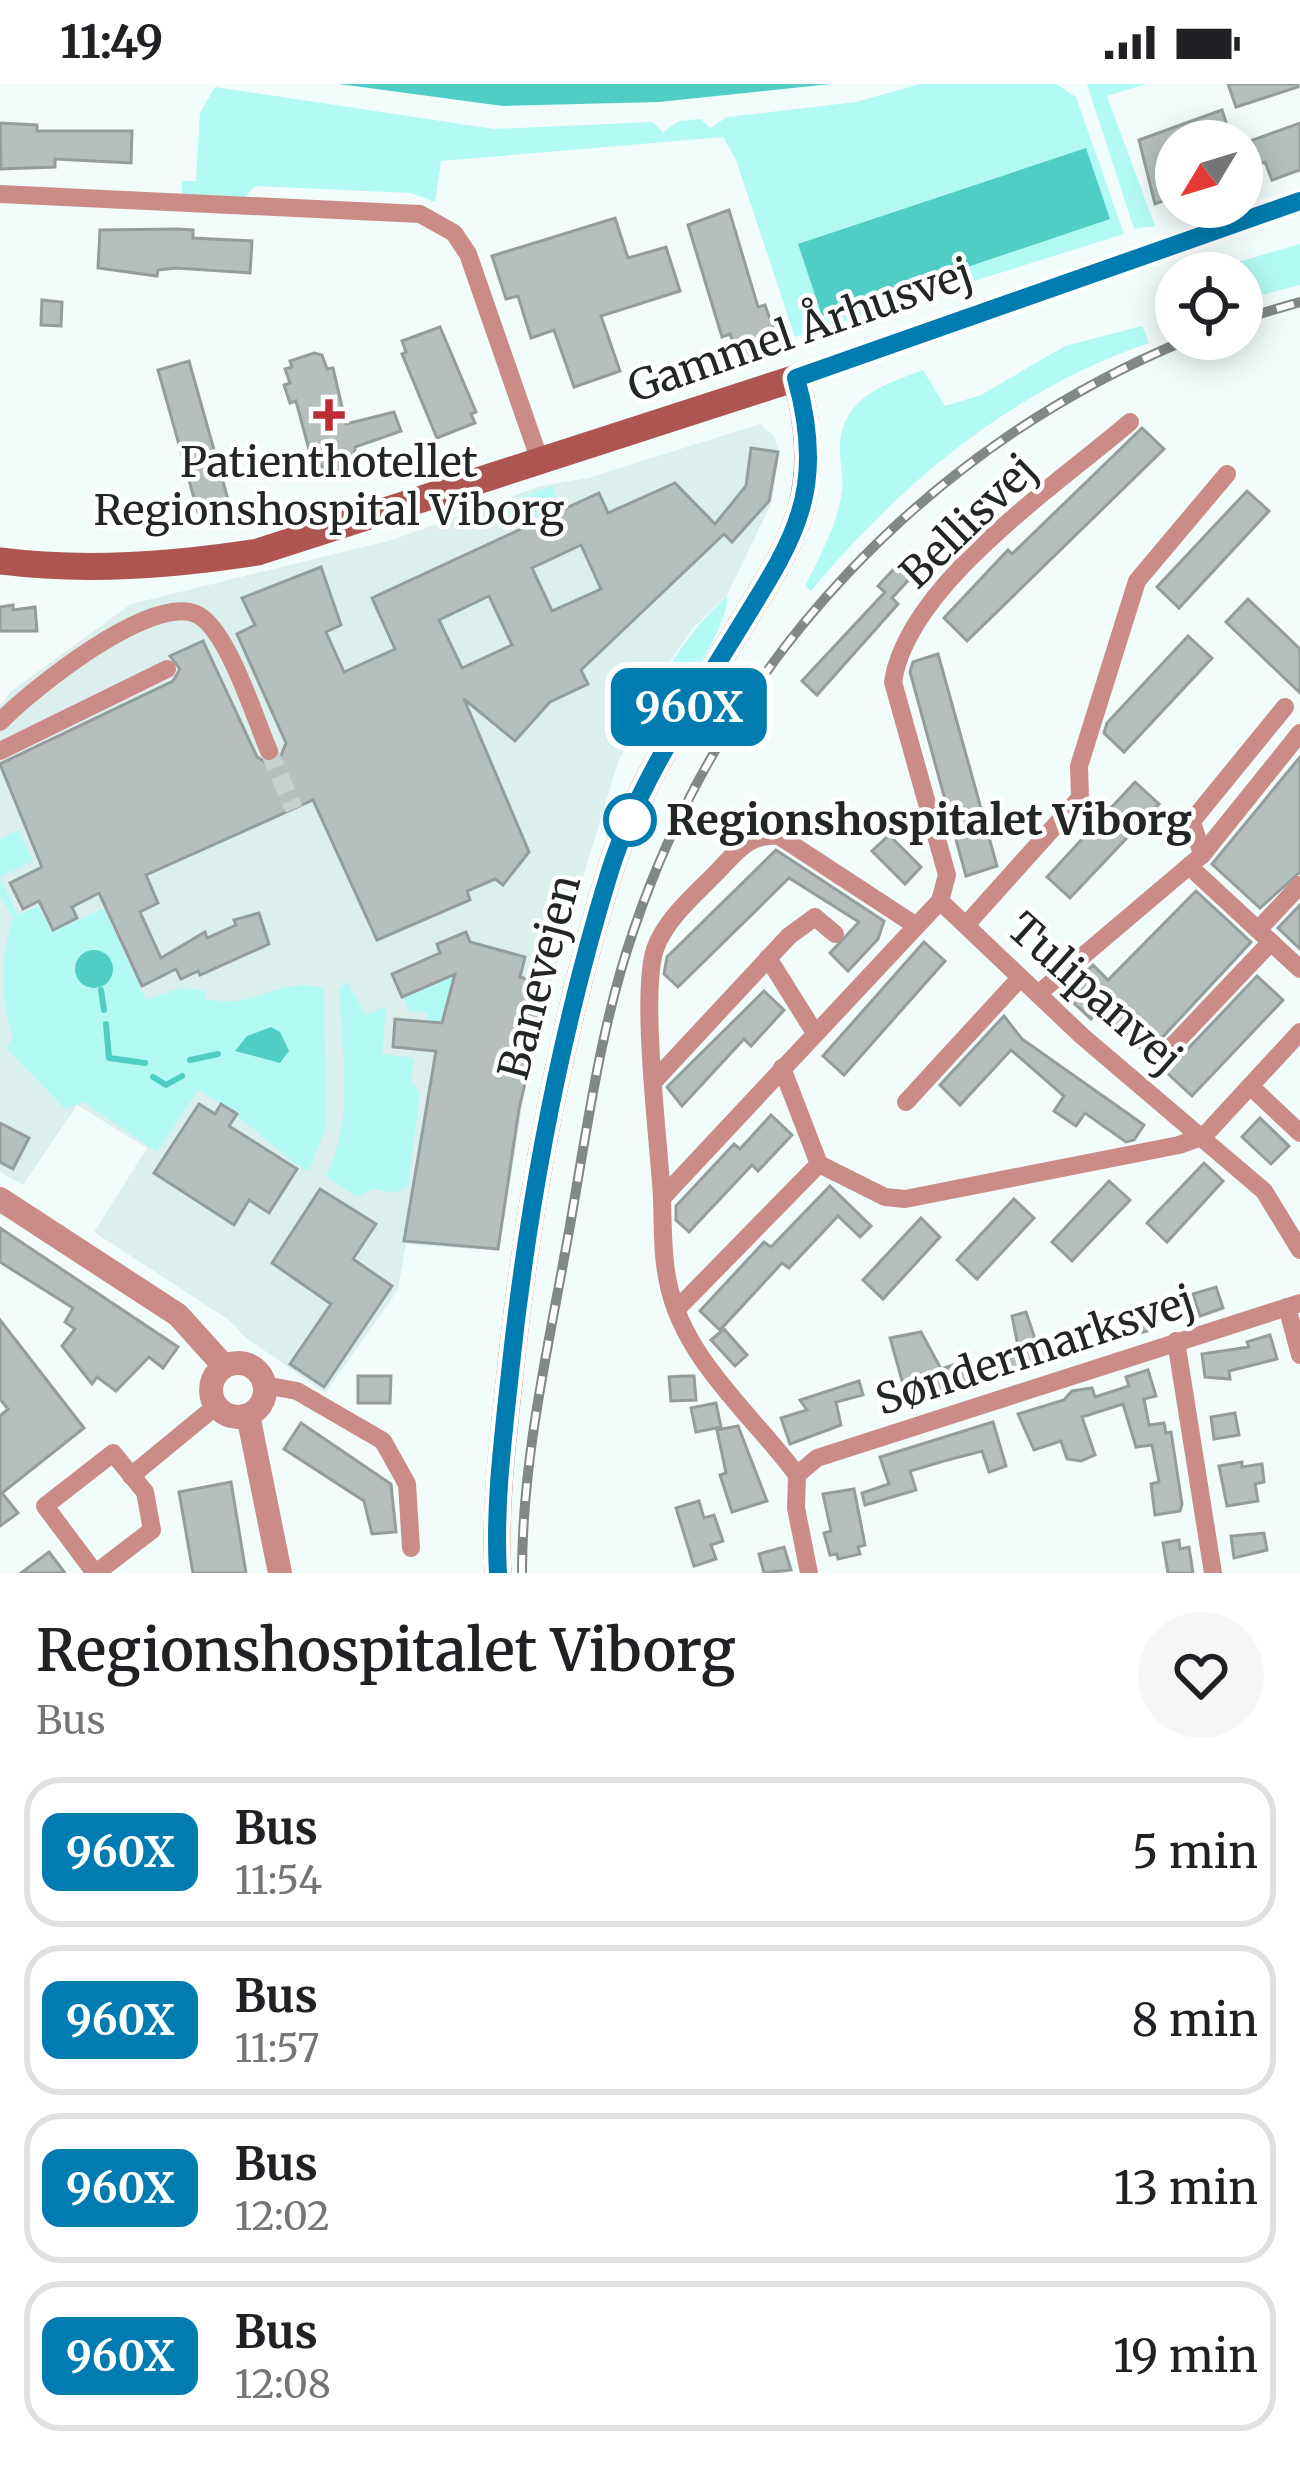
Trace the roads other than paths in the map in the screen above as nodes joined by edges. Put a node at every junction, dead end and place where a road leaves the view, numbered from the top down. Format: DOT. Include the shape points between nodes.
graph roads {
  1 [pos="0,194"];
  2 [pos="1300,201"];
  3 [pos="796,378"];
  4 [pos="1130,422"];
  5 [pos="540,461"];
  6 [pos="1227,474"];
  7 [pos="0,561"];
  8 [pos="167,669"];
  9 [pos="1285,706"];
  10 [pos="2,721"];
  11 [pos="47,728"];
  12 [pos="1300,734"];
  13 [pos="0,751"];
  14 [pos="268,751"];
  15 [pos="1196,860"];
  16 [pos="1300,885"];
  17 [pos="940,901"];
  18 [pos="915,925"];
  19 [pos="966,925"];
  20 [pos="835,934"];
  21 [pos="1264,936"];
  22 [pos="768,958"];
  23 [pos="1300,969"];
  24 [pos="1020,978"];
  25 [pos="1038,994"];
  26 [pos="1300,1032"];
  27 [pos="815,1033"];
  28 [pos="1158,1061"];
  29 [pos="782,1068"];
  30 [pos="655,1080"];
  31 [pos="1250,1086"];
  32 [pos="906,1102"];
  33 [pos="1300,1133"];
  34 [pos="1204,1136"];
  35 [pos="819,1164"];
  36 [pos="662,1198"];
  37 [pos="0,1199"];
  38 [pos="1300,1250"];
  39 [pos="1293,1305"];
  40 [pos="676,1310"];
  41 [pos="1176,1342"];
  42 [pos="1300,1355"];
  43 [pos="224,1366"];
  44 [pos="264,1384"];
  45 [pos="217,1406"];
  46 [pos="248,1414"];
  47 [pos="796,1475"];
  48 [pos="131,1476"];
  49 [pos="411,1548"];
  50 [pos="96,1573"];
  51 [pos="280,1573"];
  52 [pos="499,1573"];
  53 [pos="809,1573"];
  54 [pos="1213,1573"];
  1 -- 5 [label="street" via="420,214 454,233 468,254"];
  2 -- 3 [label="street, Gammel Århusvej"];
  3 -- 5 [label="main road, Gammel Århusvej"];
  3 -- 52 [label="main road, Banevejen" via="807,428 801,510 633,811 552,1082 520,1275"];
  4 -- 17 [label="street, Bellisvej" via="974,556 908,631 896,658 892,682 947,875"];
  5 -- 7 [label="main road, Gammel Århusvej" via="258,552 59,568"];
  6 -- 19 [label="street" via="1137,581 1079,766 1080,798"];
  8 -- 11 [label="street"];
  9 -- 15 [label="street" via="1192,821"];
  10 -- 11 [label="street"];
  10 -- 14 [label="street" via="73,662 176,611 197,614 218,634"];
  11 -- 13 [label="street"];
  12 -- 15 [label="street"];
  15 -- 21 [label="street"];
  15 -- 25 [label="street"];
  16 -- 21 [label="street, Tulipanvej"];
  17 -- 18 [label="street"];
  17 -- 19 [label="street, Tulipanvej"];
  18 -- 27 [label="street"];
  18 -- 30 [label="street" via="779,836 746,842 670,922 655,950"];
  19 -- 24 [label="street, Tulipanvej"];
  20 -- 22 [label="street" via="815,917"];
  21 -- 23 [label="street"];
  21 -- 28 [label="street, Tulipanvej"];
  22 -- 27 [label="street"];
  22 -- 30 [label="street"];
  24 -- 25 [label="street, Tulipanvej"];
  24 -- 32 [label="street"];
  25 -- 34 [label="street, Tulipanvej"];
  26 -- 31 [label="street"];
  27 -- 29 [label="street"];
  29 -- 35 [label="street"];
  29 -- 36 [label="street"];
  30 -- 36 [label="street"];
  31 -- 33 [label="street"];
  31 -- 34 [label="street"];
  34 -- 35 [label="street" via="905,1199"];
  34 -- 38 [label="street, Tulipanvej" via="1264,1191"];
  35 -- 40 [label="street"];
  36 -- 40 [label="street"];
  37 -- 43 [label="street" via="178,1315"];
  39 -- 41 [label="street, Søndermarksvej"];
  39 -- 42 [label="street"];
  40 -- 47 [label="street" via="705,1364"];
  41 -- 47 [label="street, Søndermarksvej" via="817,1458"];
  41 -- 54 [label="street"];
  43 -- 44 [label="street" via="244,1364"];
  43 -- 45 [label="street" via="211,1384"];
  44 -- 46 [label="street"];
  44 -- 49 [label="street" via="297,1391 382,1441 407,1484"];
  45 -- 46 [label="street"];
  45 -- 48 [label="street"];
  46 -- 51 [label="street"];
  47 -- 53 [label="street"];
  48 -- 50 [label="street" via="145,1492 152,1530"];
  48 -- 50 [label="street" via="113,1453 45,1506"];
}
